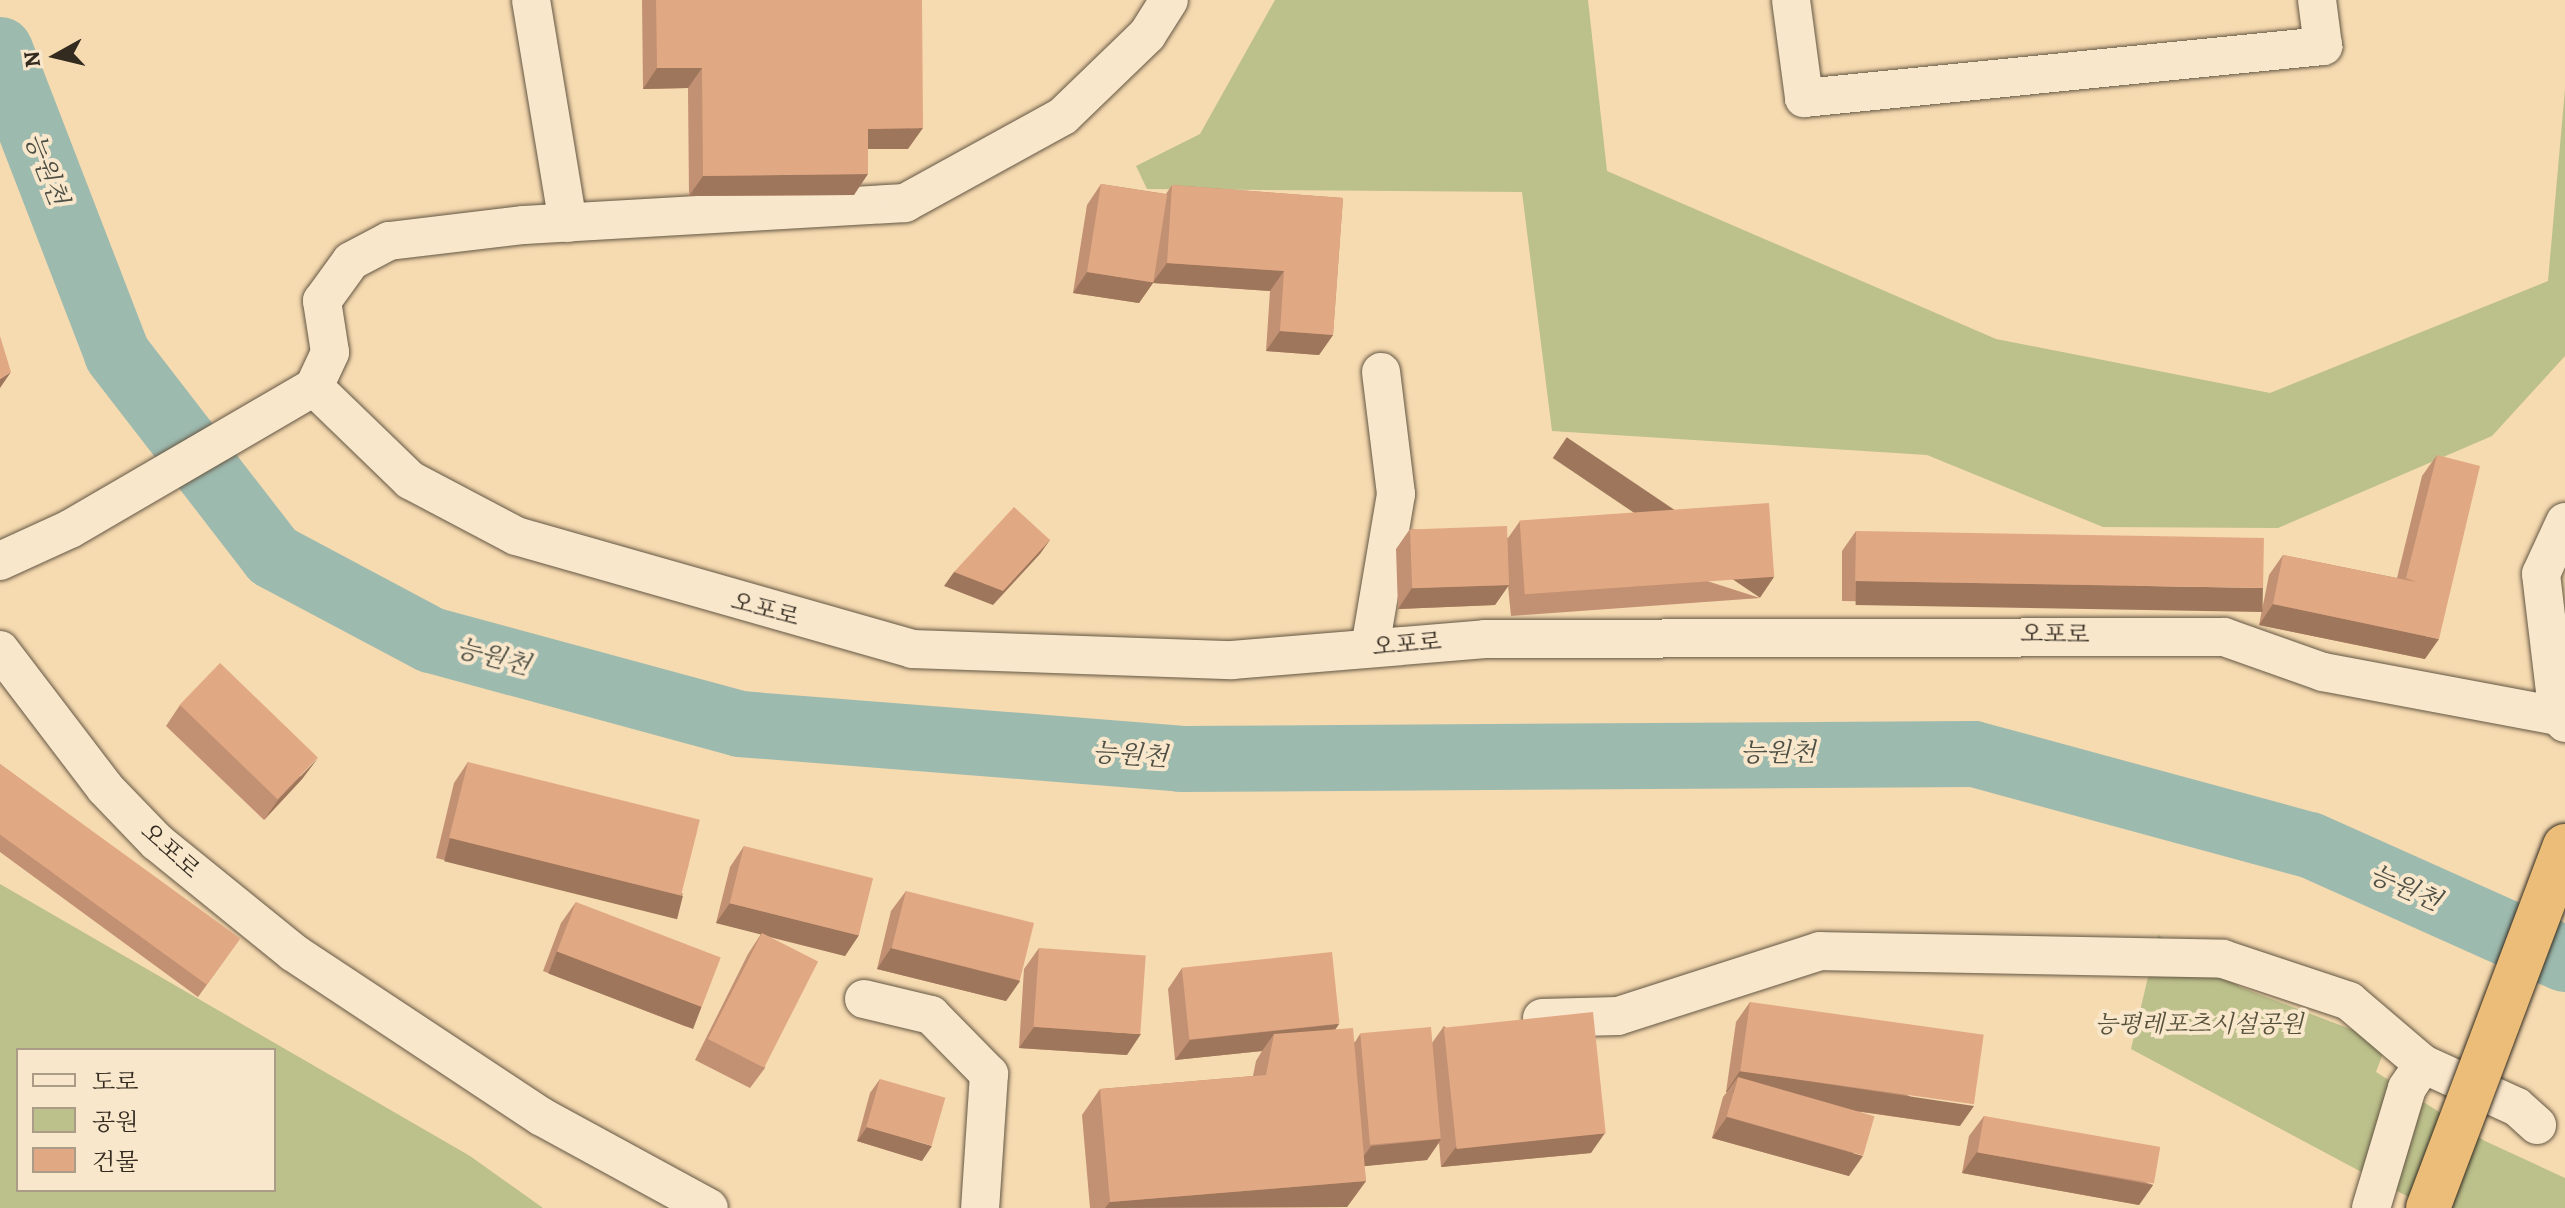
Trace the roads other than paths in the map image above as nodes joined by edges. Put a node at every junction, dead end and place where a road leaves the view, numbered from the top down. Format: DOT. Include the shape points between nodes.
graph roads {
  1 [pos="531,0"];
  2 [pos="1169,0"];
  3 [pos="1791,0"];
  4 [pos="2317,0"];
  5 [pos="568,223"];
  6 [pos="1381,372"];
  7 [pos="314,387"];
  8 [pos="2565,522"];
  9 [pos="0,561"];
  10 [pos="1370,648"];
  11 [pos="0,650"];
  12 [pos="2561,719"];
  13 [pos="2565,846"];
  14 [pos="864,999"];
  15 [pos="1520,1019"];
  16 [pos="2423,1064"];
  17 [pos="2537,1125"];
  18 [pos="709,1208"];
  19 [pos="980,1208"];
  20 [pos="2371,1208"];
  21 [pos="2428,1208"];
  1 -- 5 [label="street"];
  2 -- 5 [label="street" via="1147,35 1063,116 905,203"];
  3 -- 4 [label="street" via="1804,98 2323,46"];
  5 -- 7 [label="street" via="389,241 351,261 322,301 330,352"];
  6 -- 10 [label="street" via="1396,494"];
  7 -- 9 [label="street" via="70,529"];
  7 -- 10 [label="street, 오포로" via="410,480 516,536 912,649 1232,660"];
  8 -- 12 [label="street" via="2541,574"];
  10 -- 12 [label="street, 오포로" via="1485,639 1815,633 2224,637 2323,672"];
  11 -- 18 [label="street, 오포로" via="105,788 157,842 294,953 542,1117"];
  13 -- 21 [label="highway, bridge"];
  14 -- 19 [label="street" via="931,1015 989,1074"];
  15 -- 16 [label="street" via="1618,1016 1820,951 2223,959 2349,1001"];
  16 -- 17 [label="street" via="2517,1107"];
  16 -- 20 [label="street" via="2390,1136"];
}
